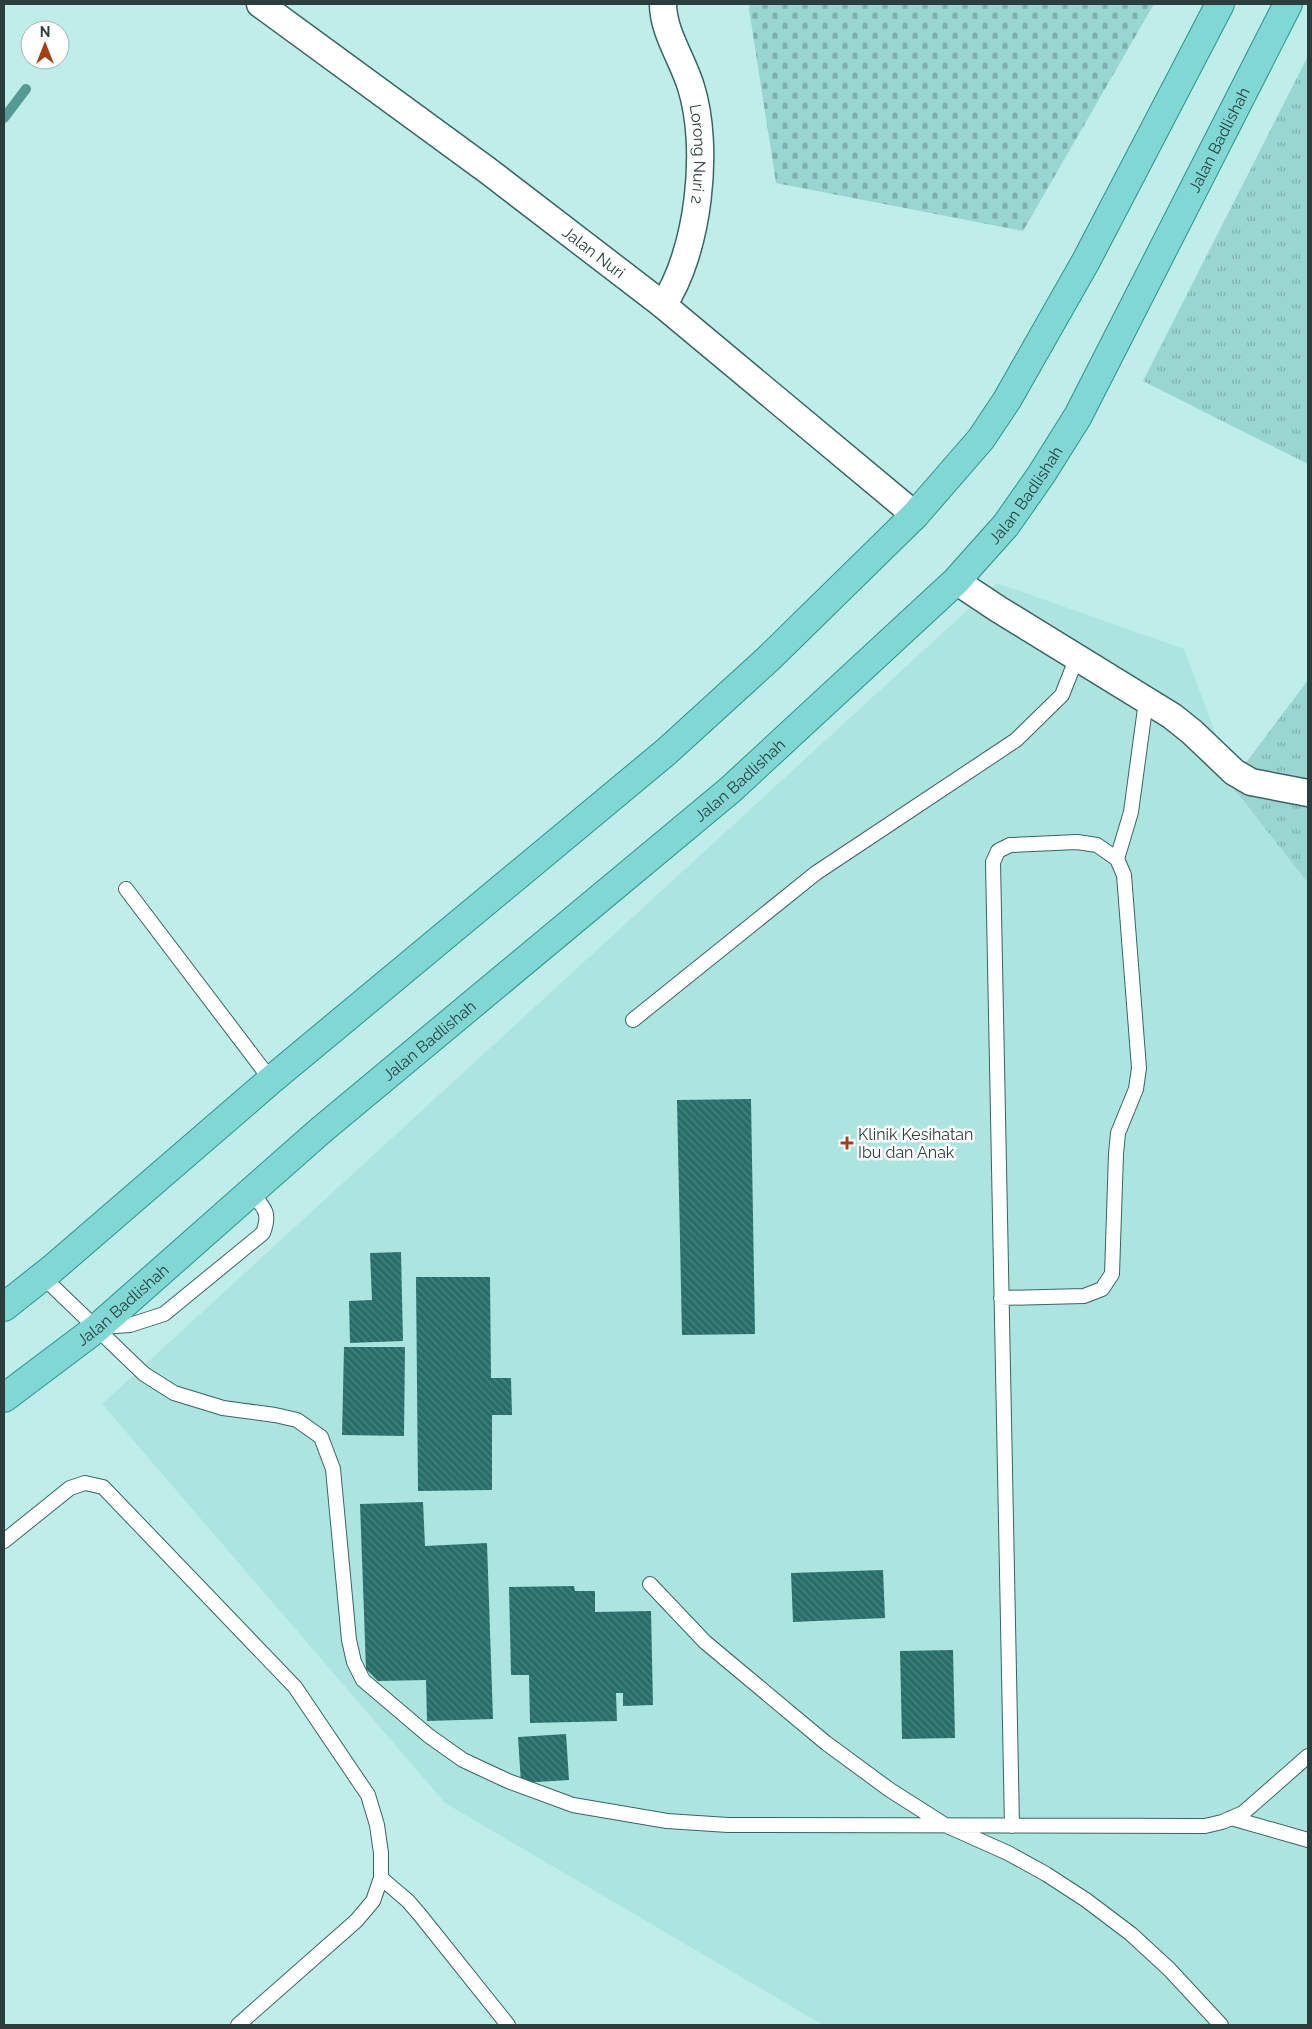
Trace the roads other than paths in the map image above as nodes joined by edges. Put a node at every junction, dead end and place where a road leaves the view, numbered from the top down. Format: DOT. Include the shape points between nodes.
graph roads {
  1 [pos="663,4"];
  2 [pos="1220,4"];
  3 [pos="1288,4"];
  4 [pos="268,6"];
  5 [pos="663,305"];
  6 [pos="915,515"];
  7 [pos="956,581"];
  8 [pos="1077,656"];
  9 [pos="1146,701"];
  10 [pos="1308,793"];
  11 [pos="1117,859"];
  12 [pos="126,889"];
  13 [pos="633,1020"];
  14 [pos="271,1080"];
  15 [pos="251,1192"];
  16 [pos="43,1276"];
  17 [pos="1001,1298"];
  18 [pos="4,1307"];
  19 [pos="97,1328"];
  20 [pos="4,1398"];
  21 [pos="4,1541"];
  22 [pos="650,1584"];
  23 [pos="1308,1756"];
  24 [pos="1231,1818"];
  25 [pos="945,1824"];
  26 [pos="1012,1826"];
  27 [pos="1308,1840"];
  28 [pos="381,1878"];
  29 [pos="238,2025"];
  30 [pos="508,2025"];
  31 [pos="1221,2025"];
  1 -- 5 [label="street, Lorong Nuri 2" via="667,27 696,102 700,142 692,231 681,272"];
  2 -- 6 [label="main road" via="1086,261 1007,400 981,440"];
  3 -- 7 [label="main road, Jalan Badlishah" via="1078,416 1006,525"];
  4 -- 5 [label="street, Jalan Nuri"];
  5 -- 6 [label="street, Jalan Nuri"];
  6 -- 14 [label="main road" via="768,659 666,752"];
  7 -- 8 [label="street"];
  7 -- 15 [label="main road, Jalan Badlishah" via="730,790"];
  8 -- 9 [label="street"];
  8 -- 13 [label="lane" via="1062,695 1016,740 816,873"];
  9 -- 10 [label="street" via="1172,716 1234,772 1251,782"];
  9 -- 11 [label="lane" via="1131,812"];
  11 -- 17 [label="lane" via="1124,875 1139,1068 1136,1090 1118,1133 1112,1274 1102,1288 1084,1296"];
  11 -- 17 [label="lane" via="1097,845 1077,842 1010,845 998,851 993,862"];
  12 -- 14 [label="lane"];
  14 -- 16 [label="main road"];
  15 -- 19 [label="main road, Jalan Badlishah"];
  15 -- 19 [label="lane" via="267,1211 268,1222 263,1233 164,1314 130,1325"];
  16 -- 18 [label="main road"];
  16 -- 19 [label="lane"];
  17 -- 26 [label="lane"];
  19 -- 20 [label="main road, Jalan Badlishah"];
  19 -- 25 [label="lane" via="144,1374 174,1393 223,1408 297,1420 321,1437 333,1469 349,1640 354,1662 363,1680 463,1760 508,1782 572,1805 667,1821 728,1825"];
  21 -- 28 [label="lane" via="70,1488 85,1483 103,1487 295,1687 368,1795 377,1824"];
  22 -- 25 [label="lane" via="705,1642 826,1743 890,1790"];
  23 -- 24 [label="lane" via="1243,1812"];
  24 -- 26 [label="lane" via="1205,1826"];
  24 -- 27 [label="lane"];
  25 -- 26 [label="lane"];
  25 -- 31 [label="lane" via="1008,1853 1086,1900 1144,1945"];
  28 -- 29 [label="lane" via="373,1901 356,1921"];
  28 -- 30 [label="lane" via="420,1914"];
}
